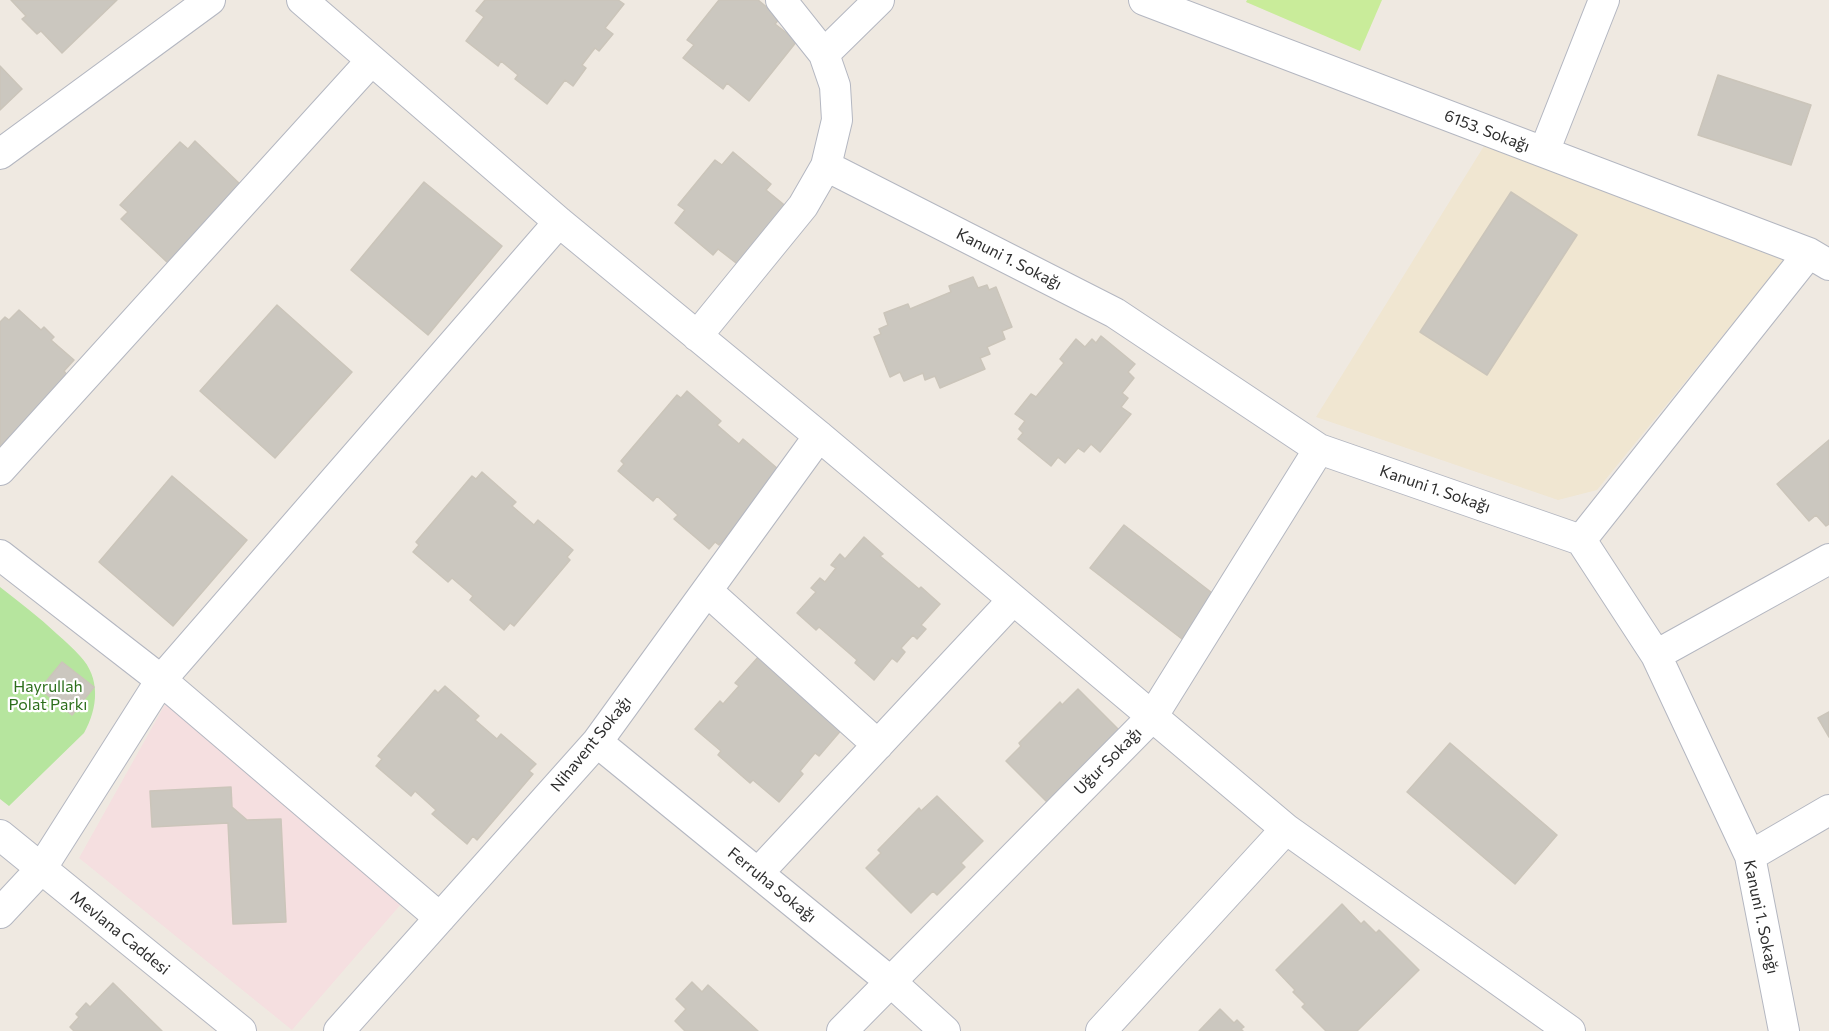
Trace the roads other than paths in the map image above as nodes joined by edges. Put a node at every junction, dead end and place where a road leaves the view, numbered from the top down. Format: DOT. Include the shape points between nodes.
graph roads {
  1 [pos="210,0"];
  2 [pos="302,0"];
  3 [pos="781,0"];
  4 [pos="879,0"];
  5 [pos="1144,0"];
  6 [pos="1604,0"];
  7 [pos="824,54"];
  8 [pos="371,61"];
  9 [pos="1544,152"];
  10 [pos="0,154"];
  11 [pos="826,166"];
  12 [pos="559,222"];
  13 [pos="1819,259"];
  14 [pos="697,336"];
  15 [pos="819,436"];
  16 [pos="1319,449"];
  17 [pos="0,470"];
  18 [pos="1581,540"];
  19 [pos="0,555"];
  20 [pos="1829,559"];
  21 [pos="707,591"];
  22 [pos="1013,600"];
  23 [pos="1656,655"];
  24 [pos="161,680"];
  25 [pos="1152,717"];
  26 [pos="597,742"];
  27 [pos="878,745"];
  28 [pos="1829,810"];
  29 [pos="1286,829"];
  30 [pos="0,835"];
  31 [pos="1750,856"];
  32 [pos="41,868"];
  33 [pos="758,873"];
  34 [pos="0,913"];
  35 [pos="440,918"];
  36 [pos="891,982"];
  37 [pos="241,1031"];
  38 [pos="339,1031"];
  39 [pos="842,1031"];
  40 [pos="945,1031"];
  41 [pos="1101,1031"];
  42 [pos="1570,1031"];
  43 [pos="1784,1031"];
  1 -- 10 [label="street"];
  2 -- 8 [label="street"];
  3 -- 7 [label="street"];
  4 -- 7 [label="street"];
  5 -- 9 [label="street, 6153. Sokağı"];
  6 -- 9 [label="street"];
  7 -- 11 [label="street" via="835,86 837,120"];
  8 -- 12 [label="street"];
  8 -- 17 [label="street"];
  9 -- 13 [label="street, 6153. Sokağı"];
  11 -- 14 [label="street" via="803,206"];
  11 -- 16 [label="street, Kanuni 1. Sokağı" via="1115,313"];
  12 -- 14 [label="street"];
  12 -- 24 [label="street"];
  13 -- 18 [label="street"];
  14 -- 15 [label="street"];
  15 -- 21 [label="street, Nihavent Sokağı"];
  15 -- 22 [label="street"];
  16 -- 18 [label="street, Kanuni 1. Sokağı"];
  16 -- 25 [label="street, Uğur Sokağı"];
  18 -- 23 [label="street, Kanuni 1. Sokağı"];
  19 -- 24 [label="street"];
  20 -- 23 [label="street"];
  21 -- 26 [label="street, Nihavent Sokağı"];
  21 -- 27 [label="street"];
  22 -- 25 [label="street"];
  22 -- 27 [label="street"];
  23 -- 31 [label="street, Kanuni 1. Sokağı"];
  24 -- 32 [label="street"];
  24 -- 35 [label="street"];
  25 -- 29 [label="street"];
  25 -- 36 [label="street, Uğur Sokağı"];
  26 -- 33 [label="street, Ferruha Sokağı"];
  26 -- 35 [label="street, Nihavent Sokağı"];
  27 -- 33 [label="street"];
  28 -- 31 [label="street"];
  29 -- 41 [label="street"];
  29 -- 42 [label="street"];
  30 -- 32 [label="street, Mevlana Caddesi"];
  31 -- 43 [label="street, Kanuni 1. Sokağı"];
  32 -- 34 [label="street"];
  32 -- 37 [label="street, Mevlana Caddesi"];
  33 -- 36 [label="street, Ferruha Sokağı"];
  35 -- 38 [label="street, Nihavent Sokağı"];
  36 -- 39 [label="street, Uğur Sokağı"];
  36 -- 40 [label="street, Ferruha Sokağı"];
}
